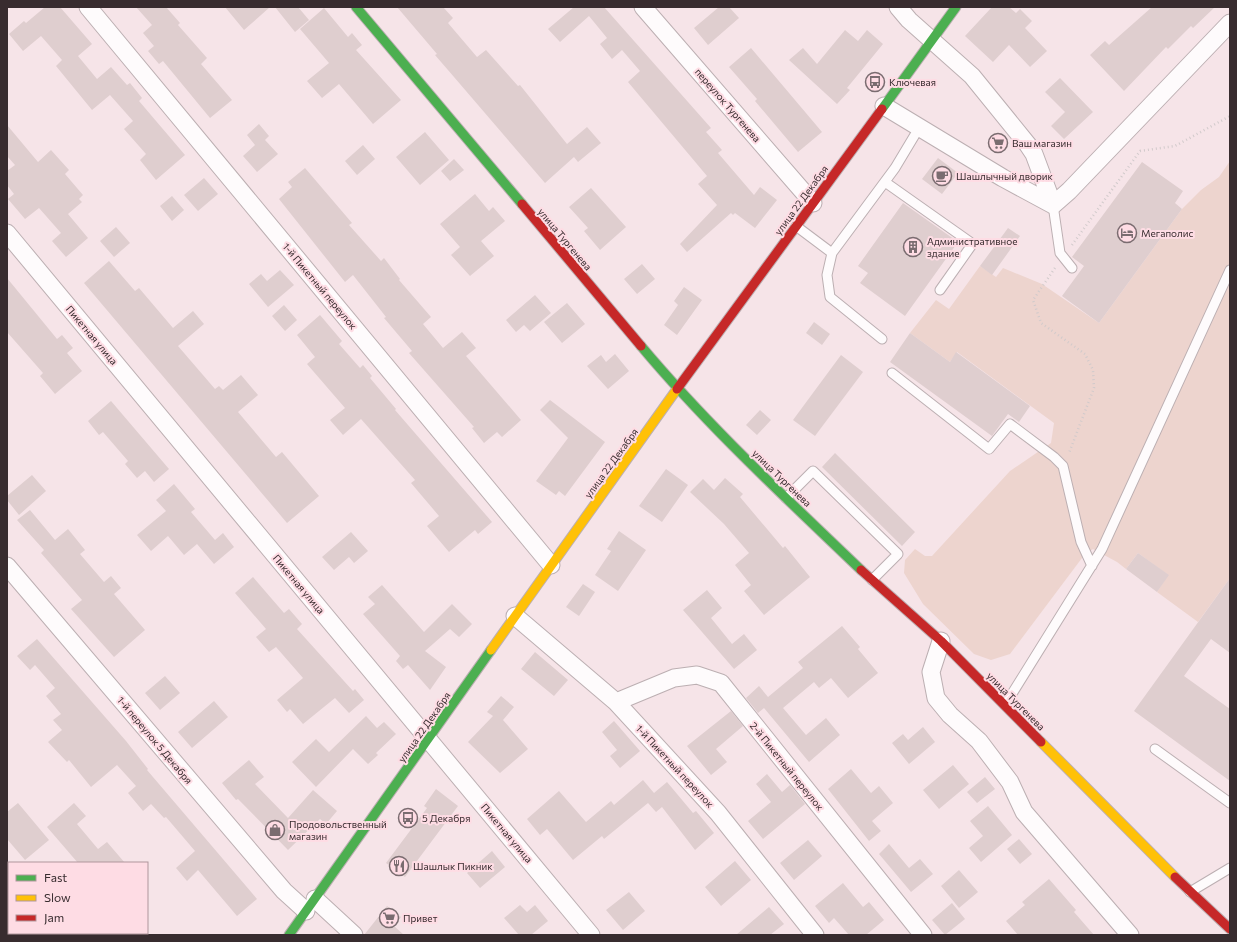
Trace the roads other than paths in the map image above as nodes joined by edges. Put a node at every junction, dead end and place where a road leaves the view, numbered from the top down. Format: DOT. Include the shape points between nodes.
graph roads {
  1 [pos="88,7"];
  2 [pos="356,7"];
  3 [pos="643,7"];
  4 [pos="898,7"];
  5 [pos="956,7"];
  6 [pos="1230,23"];
  7 [pos="932,40"];
  8 [pos="884,106"];
  9 [pos="919,128"];
  10 [pos="885,182"];
  11 [pos="813,204"];
  12 [pos="1053,205"];
  13 [pos="796,226"];
  14 [pos="7,233"];
  15 [pos="832,253"];
  16 [pos="1072,268"];
  17 [pos="1230,270"];
  18 [pos="940,290"];
  19 [pos="882,339"];
  20 [pos="892,373"];
  21 [pos="677,389"];
  22 [pos="786,498"];
  23 [pos="551,565"];
  24 [pos="7,566"];
  25 [pos="1092,566"];
  26 [pos="872,580"];
  27 [pos="515,616"];
  28 [pos="941,641"];
  29 [pos="616,702"];
  30 [pos="1005,705"];
  31 [pos="429,740"];
  32 [pos="1155,749"];
  33 [pos="1230,803"];
  34 [pos="1230,869"];
  35 [pos="1190,892"];
  36 [pos="310,905"];
  37 [pos="1230,928"];
  38 [pos="351,934"];
  39 [pos="289,935"];
  40 [pos="591,935"];
  41 [pos="815,935"];
  42 [pos="923,935"];
  43 [pos="1130,935"];
  1 -- 23 [label="street, 1-й Пикетный переулок"];
  2 -- 21 [label="street, улица Тургенева"];
  3 -- 11 [label="street, переулок Тургенева"];
  4 -- 7 [label="street"];
  5 -- 7 [label="street, улица 22 Декабря"];
  6 -- 12 [label="street"];
  7 -- 8 [label="street, улица 22 Декабря"];
  7 -- 12 [label="street" via="975,80 1028,145 1034,154"];
  8 -- 9 [label="street"];
  8 -- 11 [label="street, улица 22 Декабря"];
  9 -- 10 [label="lane"];
  9 -- 12 [label="street"];
  10 -- 15 [label="lane"];
  10 -- 18 [label="lane" via="970,242 971,246"];
  11 -- 13 [label="street, улица 22 Декабря"];
  12 -- 16 [label="lane" via="1057,242 1063,258"];
  13 -- 15 [label="lane"];
  13 -- 21 [label="street, улица 22 Декабря"];
  14 -- 31 [label="street, Пикетная улица"];
  15 -- 19 [label="lane" via="827,275 830,297"];
  17 -- 25 [label="lane"];
  20 -- 25 [label="lane" via="990,449 1010,424 1054,457 1063,466 1081,542"];
  21 -- 22 [label="street, улица Тургенева"];
  21 -- 23 [label="street, улица 22 Декабря"];
  22 -- 26 [label="street, улица Тургенева"];
  22 -- 26 [label="lane" via="813,471 898,554"];
  23 -- 27 [label="street, улица 22 Декабря"];
  24 -- 36 [label="street, 1-й переулок 5 Декабря" via="279,885"];
  25 -- 30 [label="lane"];
  26 -- 28 [label="street, улица Тургенева"];
  27 -- 29 [label="street, 1-й Пикетный переулок"];
  27 -- 31 [label="street, улица 22 Декабря"];
  28 -- 30 [label="street, улица Тургенева"];
  28 -- 43 [label="street" via="930,672 936,698 950,715 980,741 1010,782 1024,812"];
  29 -- 41 [label="street, 1-й Пикетный переулок" via="718,813"];
  29 -- 42 [label="street, 2-й Пикетный переулок" via="674,678 697,675 720,683"];
  30 -- 35 [label="street, улица Тургенева"];
  31 -- 36 [label="street, улица 22 Декабря"];
  31 -- 40 [label="street, Пикетная улица"];
  32 -- 33 [label="lane"];
  34 -- 35 [label="lane"];
  35 -- 37 [label="street, улица Тургенева"];
  36 -- 38 [label="street, 1-й переулок 5 Декабря"];
  36 -- 39 [label="street, улица 22 Декабря"];
}
